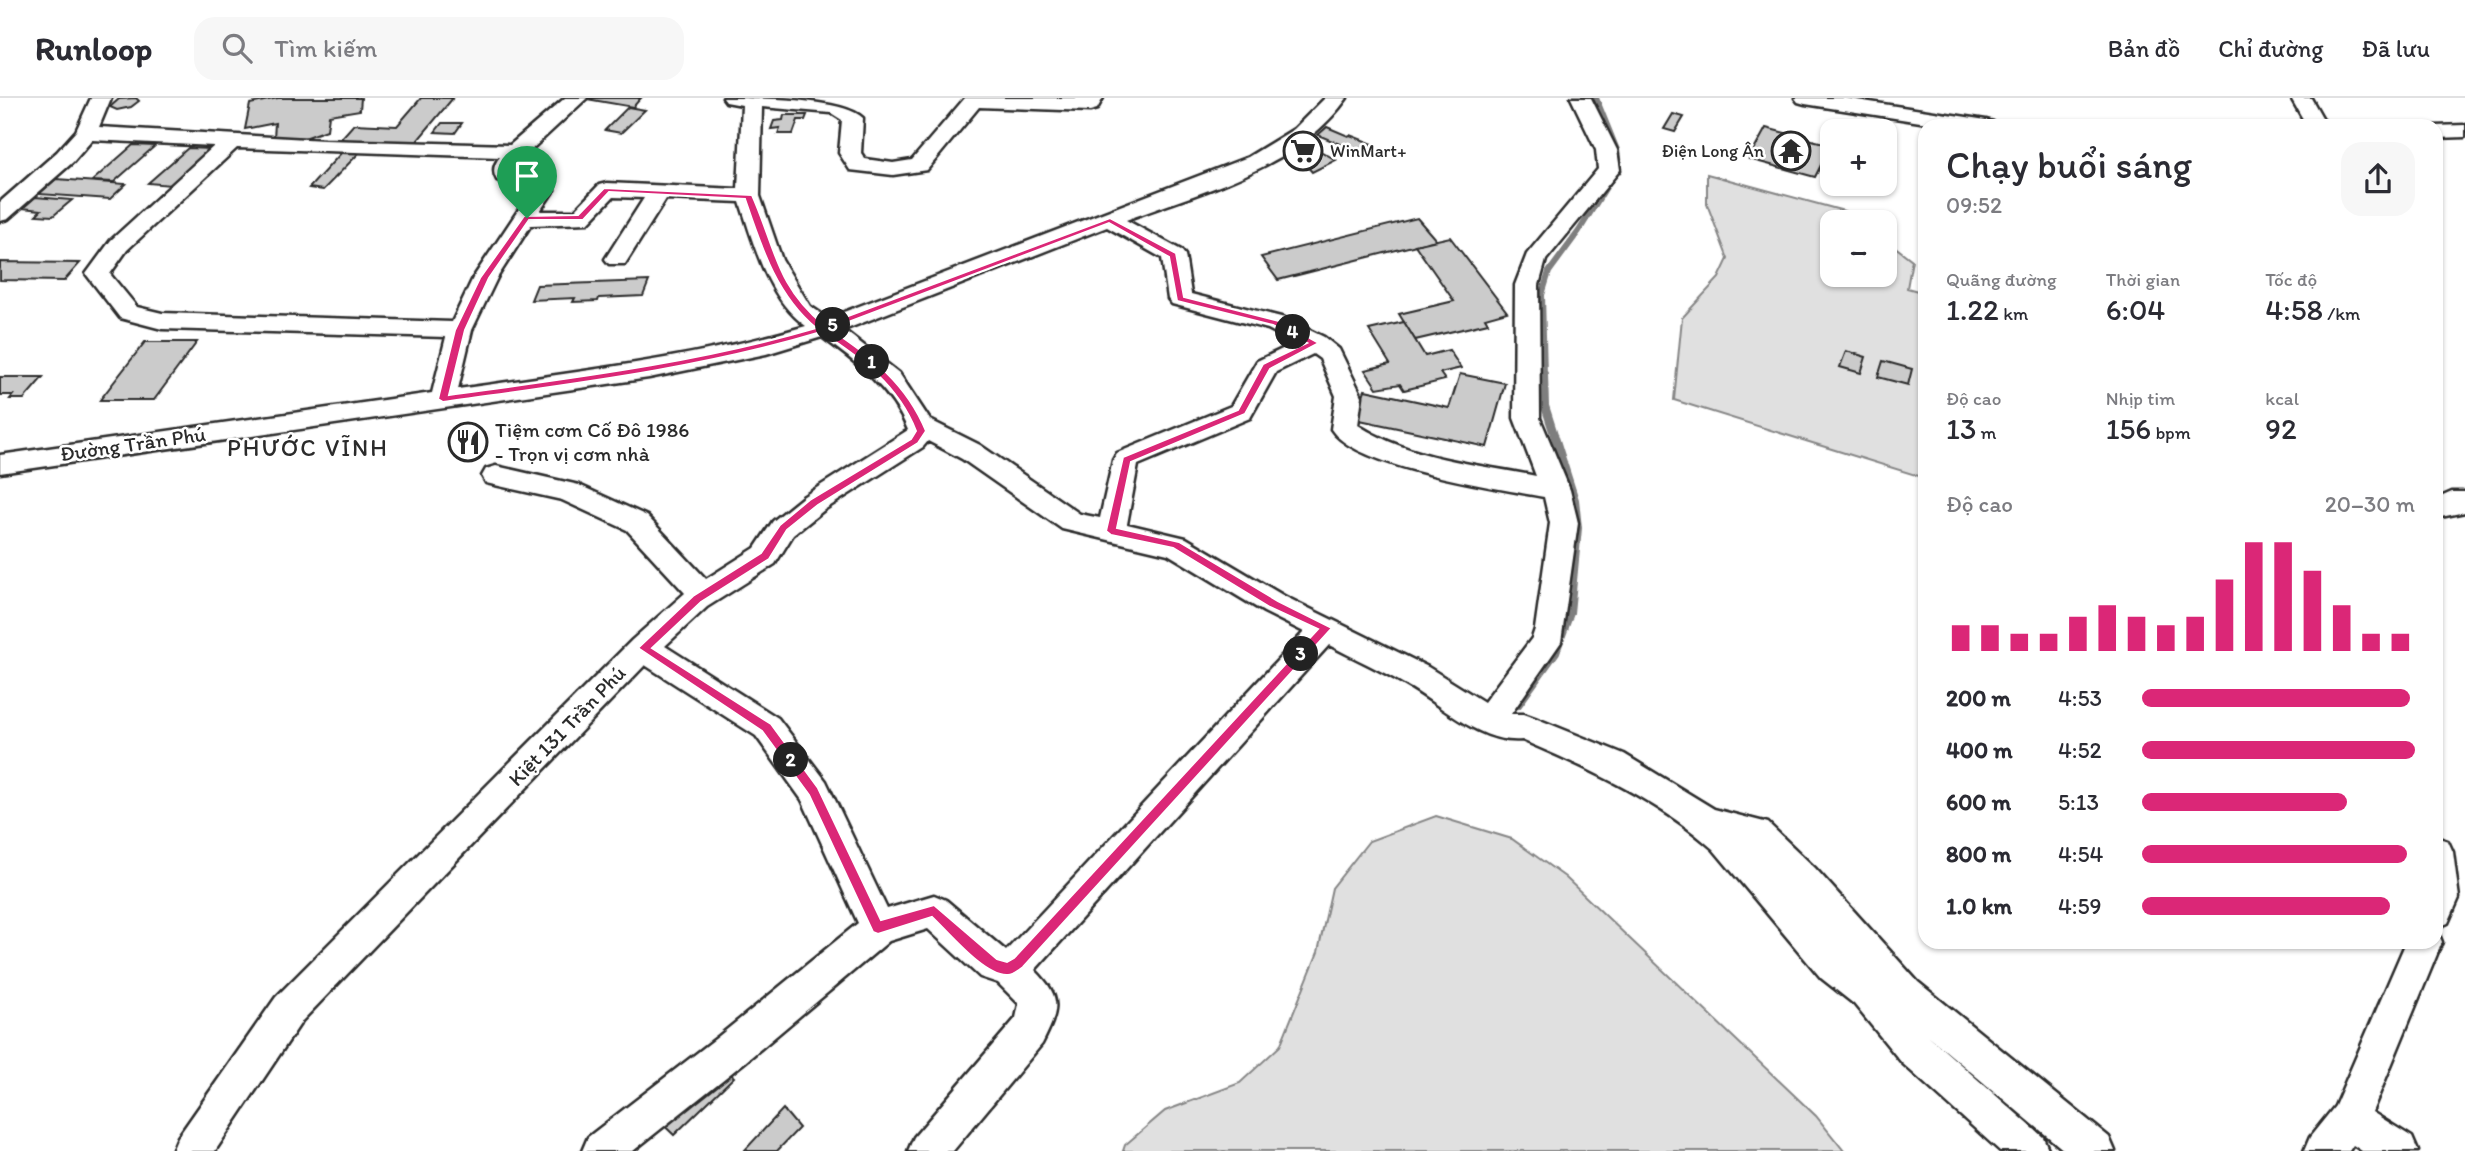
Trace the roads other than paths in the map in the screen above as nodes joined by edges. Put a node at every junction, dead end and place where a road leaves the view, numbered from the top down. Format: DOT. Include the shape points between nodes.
graph roads {
  1 [pos="101,98"];
  2 [pos="577,98"];
  3 [pos="1093,98"];
  4 [pos="1337,98"];
  5 [pos="1581,98"];
  6 [pos="1805,98"];
  7 [pos="2301,98"];
  8 [pos="743,99"];
  9 [pos="1941,119"];
  10 [pos="2313,119"];
  11 [pos="2465,131"];
  12 [pos="2443,132"];
  13 [pos="86,133"];
  14 [pos="231,142"];
  15 [pos="515,151"];
  16 [pos="659,192"];
  17 [pos="749,196"];
  18 [pos="0,214"];
  19 [pos="527,218"];
  20 [pos="1110,220"];
  21 [pos="617,259"];
  22 [pos="823,329"];
  23 [pos="460,330"];
  24 [pos="1315,343"];
  25 [pos="443,399"];
  26 [pos="920,426"];
  27 [pos="0,464"];
  28 [pos="496,476"];
  29 [pos="1556,490"];
  30 [pos="1111,531"];
  31 [pos="704,595"];
  32 [pos="1326,628"];
  33 [pos="643,648"];
  34 [pos="1495,720"];
  35 [pos="1706,822"];
  36 [pos="2443,884"];
  37 [pos="2448,906"];
  38 [pos="878,928"];
  39 [pos="2421,949"];
  40 [pos="1008,968"];
  41 [pos="2349,1120"];
  42 [pos="192,1151"];
  43 [pos="601,1151"];
  44 [pos="928,1151"];
  45 [pos="2029,1151"];
  46 [pos="2095,1151"];
  47 [pos="2324,1151"];
  48 [pos="2398,1151"];
  1 -- 13 [label="street"];
  2 -- 15 [label="street"];
  3 -- 8 [label="street" via="1090,105 973,101 919,165 892,169 858,165 850,153 853,118 836,107"];
  4 -- 20 [label="street, Đường Trần Phú" via="1301,133 1256,162"];
  5 -- 29 [label="street" via="1601,136 1609,170 1535,259 1527,285 1527,418"];
  6 -- 9 [label="street"];
  7 -- 10 [label="street"];
  8 -- 17 [label="street"];
  11 -- 12 [label="street"];
  13 -- 14 [label="street"];
  13 -- 18 [label="street"];
  14 -- 15 [label="street"];
  14 -- 23 [label="street" via="119,245 98,274 130,313 162,321"];
  15 -- 19 [label="street" via="506,163 505,176 537,184 542,190"];
  16 -- 17 [label="street"];
  16 -- 19 [label="street" via="607,190 580,218"];
  16 -- 21 [label="street"];
  17 -- 22 [label="street" via="770,260 801,311"];
  19 -- 23 [label="street" via="485,278"];
  20 -- 22 [label="street, Đường Trần Phú"];
  20 -- 24 [label="street" via="1173,255 1180,299 1276,323"];
  22 -- 25 [label="street, Đường Trần Phú" via="649,370"];
  22 -- 26 [label="street" via="890,379"];
  23 -- 25 [label="street"];
  24 -- 29 [label="street" via="1330,355 1349,396 1344,429 1360,442 1399,456"];
  24 -- 30 [label="street" via="1266,366 1241,412 1126,460"];
  25 -- 27 [label="street, Đường Trần Phú"];
  26 -- 30 [label="street" via="971,452 1072,522"];
  26 -- 31 [label="street, Kiệt 131 Trần Phú" via="914,441 814,503 783,528 765,556"];
  28 -- 31 [label="street" via="569,492 637,523"];
  29 -- 34 [label="street" via="1564,523 1550,629 1541,651"];
  30 -- 32 [label="street" via="1175,544 1274,604"];
  31 -- 33 [label="street, Kiệt 131 Trần Phú"];
  32 -- 34 [label="street"];
  32 -- 40 [label="street" via="1018,963"];
  33 -- 38 [label="street" via="767,727 814,791"];
  33 -- 42 [label="street, Kiệt 131 Trần Phú" via="289,1009"];
  34 -- 35 [label="street" via="1524,727 1613,764"];
  35 -- 45 [label="street" via="1834,966 1867,992 1915,1050"];
  35 -- 46 [label="street" via="1756,833 1905,994"];
  36 -- 37 [label="street"];
  38 -- 40 [label="street" via="934,911 993,965"];
  38 -- 43 [label="street"];
  39 -- 41 [label="street"];
  40 -- 44 [label="street" via="1038,998 1037,1016"];
  41 -- 47 [label="street"];
  41 -- 48 [label="street"];
}
